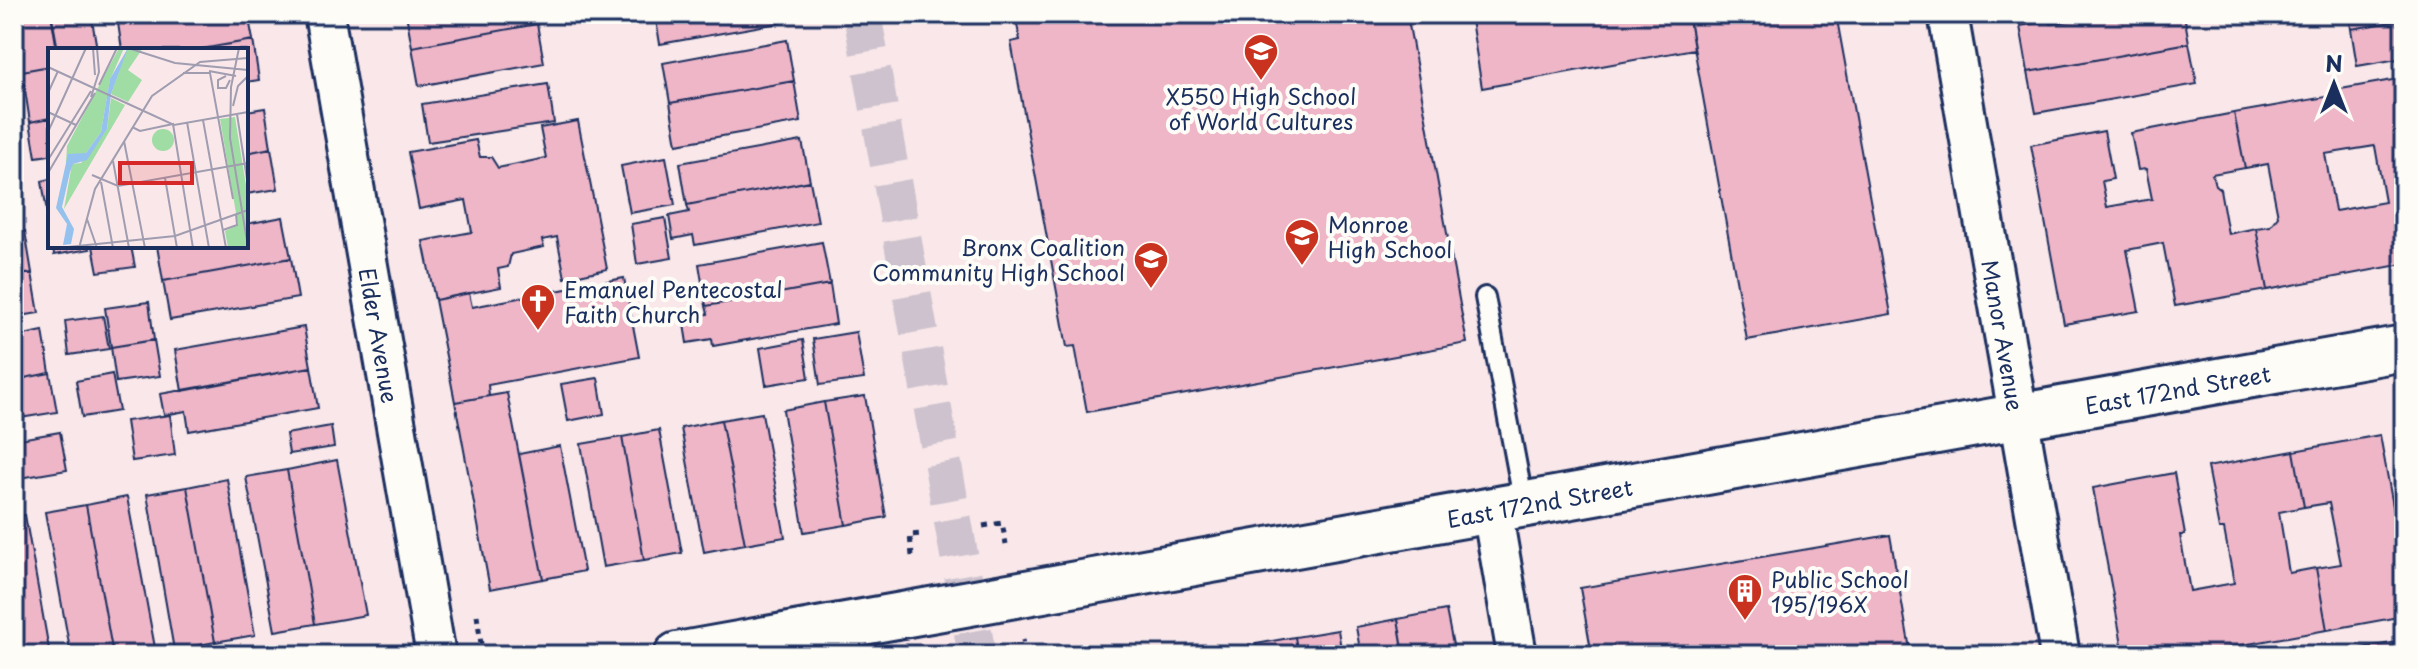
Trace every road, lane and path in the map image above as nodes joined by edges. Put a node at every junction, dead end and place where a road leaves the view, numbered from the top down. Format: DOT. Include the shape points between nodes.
graph roads {
  1 [pos="324,14"];
  2 [pos="1948,14"];
  3 [pos="1485,297"];
  4 [pos="2404,348"];
  5 [pos="2018,416"];
  6 [pos="1508,507"];
  7 [pos="983,526"];
  8 [pos="923,534"];
  9 [pos="1006,544"];
  10 [pos="912,556"];
  11 [pos="477,615"];
  12 [pos="1023,635"];
  13 [pos="481,644"];
  14 [pos="436,655"];
  15 [pos="677,655"];
  16 [pos="1011,655"];
  17 [pos="1517,655"];
  18 [pos="2060,655"];
  1 -- 14 [label="street, Elder Avenue"];
  2 -- 5 [label="street, Manor Avenue"];
  3 -- 6 [label="lane"];
  4 -- 5 [label="street, East 172nd Street"];
  5 -- 6 [label="street, East 172nd Street"];
  5 -- 18 [label="street, Manor Avenue"];
  6 -- 15 [label="street, East 172nd Street"];
  6 -- 17 [label="street"];
  7 -- 9 [label="path" via="1002,523"];
  8 -- 10 [label="path" via="910,535"];
  11 -- 13 [label="path"];
  12 -- 16 [label="path" via="1025,652"];
}
